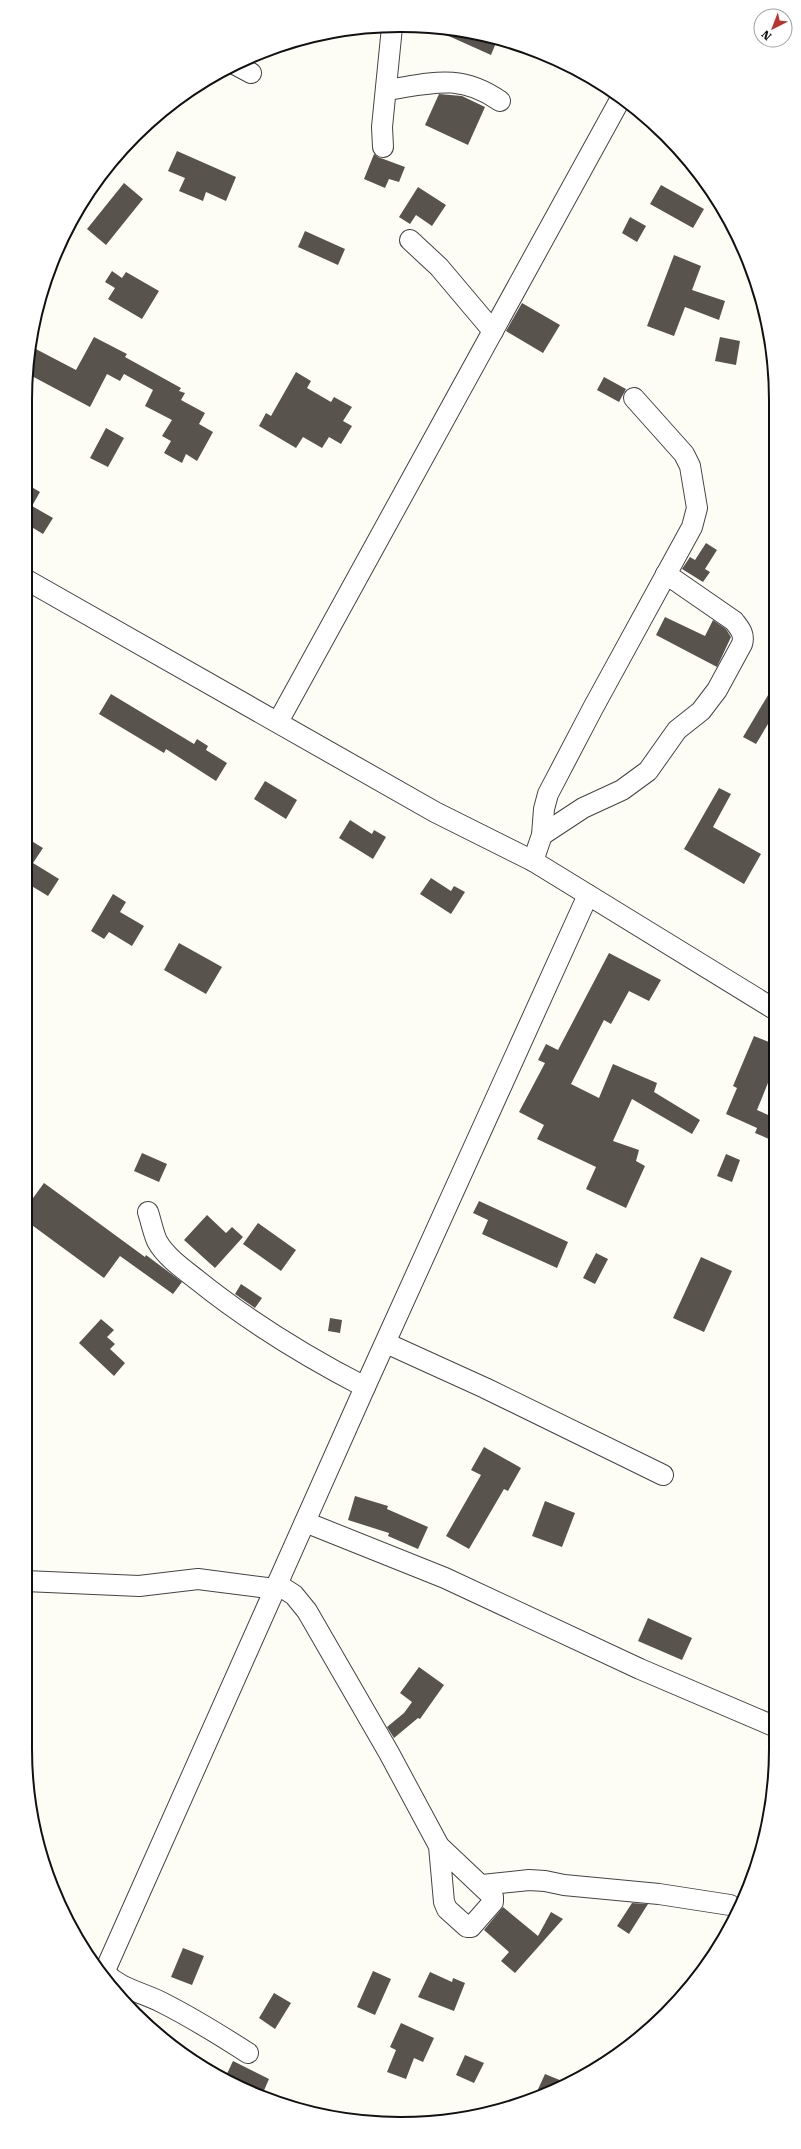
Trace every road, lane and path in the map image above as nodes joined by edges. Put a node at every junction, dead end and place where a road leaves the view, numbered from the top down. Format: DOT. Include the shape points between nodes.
graph roads {
  1 [pos="392,32"];
  2 [pos="387,90"];
  3 [pos="500,101"];
  4 [pos="618,103"];
  5 [pos="383,147"];
  6 [pos="410,240"];
  7 [pos="493,331"];
  8 [pos="634,398"];
  9 [pos="666,574"];
  10 [pos="32,584"];
  11 [pos="278,722"];
  12 [pos="542,835"];
  13 [pos="532,861"];
  14 [pos="588,894"];
  15 [pos="769,1006"];
  16 [pos="148,1212"];
  17 [pos="386,1343"];
  18 [pos="365,1387"];
  19 [pos="663,1475"];
  20 [pos="305,1522"];
  21 [pos="32,1582"];
  22 [pos="276,1586"];
  23 [pos="769,1724"];
  24 [pos="439,1846"];
  25 [pos="475,1879"];
  26 [pos="442,1893"];
  27 [pos="730,1905"];
  28 [pos="106,1970"];
  29 [pos="116,1983"];
  30 [pos="248,2053"];
  1 -- 2 [label="street"];
  2 -- 3 [label="street" via="454,81 484,90"];
  2 -- 5 [label="street"];
  4 -- 7 [label="street"];
  6 -- 7 [label="street" via="439,267"];
  7 -- 11 [label="street"];
  8 -- 9 [label="street" via="684,454 694,483 697,508 692,528"];
  9 -- 12 [label="street" via="548,794"];
  9 -- 12 [label="street" via="734,621 742,630 744,638 739,651 717,690 701,711 677,730 648,771 622,790 583,808"];
  10 -- 11 [label="street"];
  11 -- 13 [label="street" via="435,812"];
  12 -- 13 [label="street"];
  13 -- 14 [label="street"];
  14 -- 15 [label="street"];
  14 -- 17 [label="street"];
  16 -- 18 [label="street" via="157,1241 179,1266 264,1329 319,1363"];
  17 -- 18 [label="street"];
  17 -- 19 [label="street"];
  18 -- 20 [label="street"];
  20 -- 22 [label="street"];
  20 -- 23 [label="street" via="445,1578 640,1669"];
  21 -- 22 [label="street" via="139,1586 198,1579"];
  22 -- 24 [label="street" via="294,1595 307,1611"];
  22 -- 28 [label="street"];
  24 -- 25 [label="street"];
  24 -- 26 [label="street"];
  25 -- 26 [label="street"];
  25 -- 26 [label="street" via="490,1894 493,1902 471,1927 467,1927 447,1909"];
  25 -- 27 [label="street" via="545,1881 564,1886 659,1894"];
  29 -- 30 [label="street" via="159,2001"];
}
